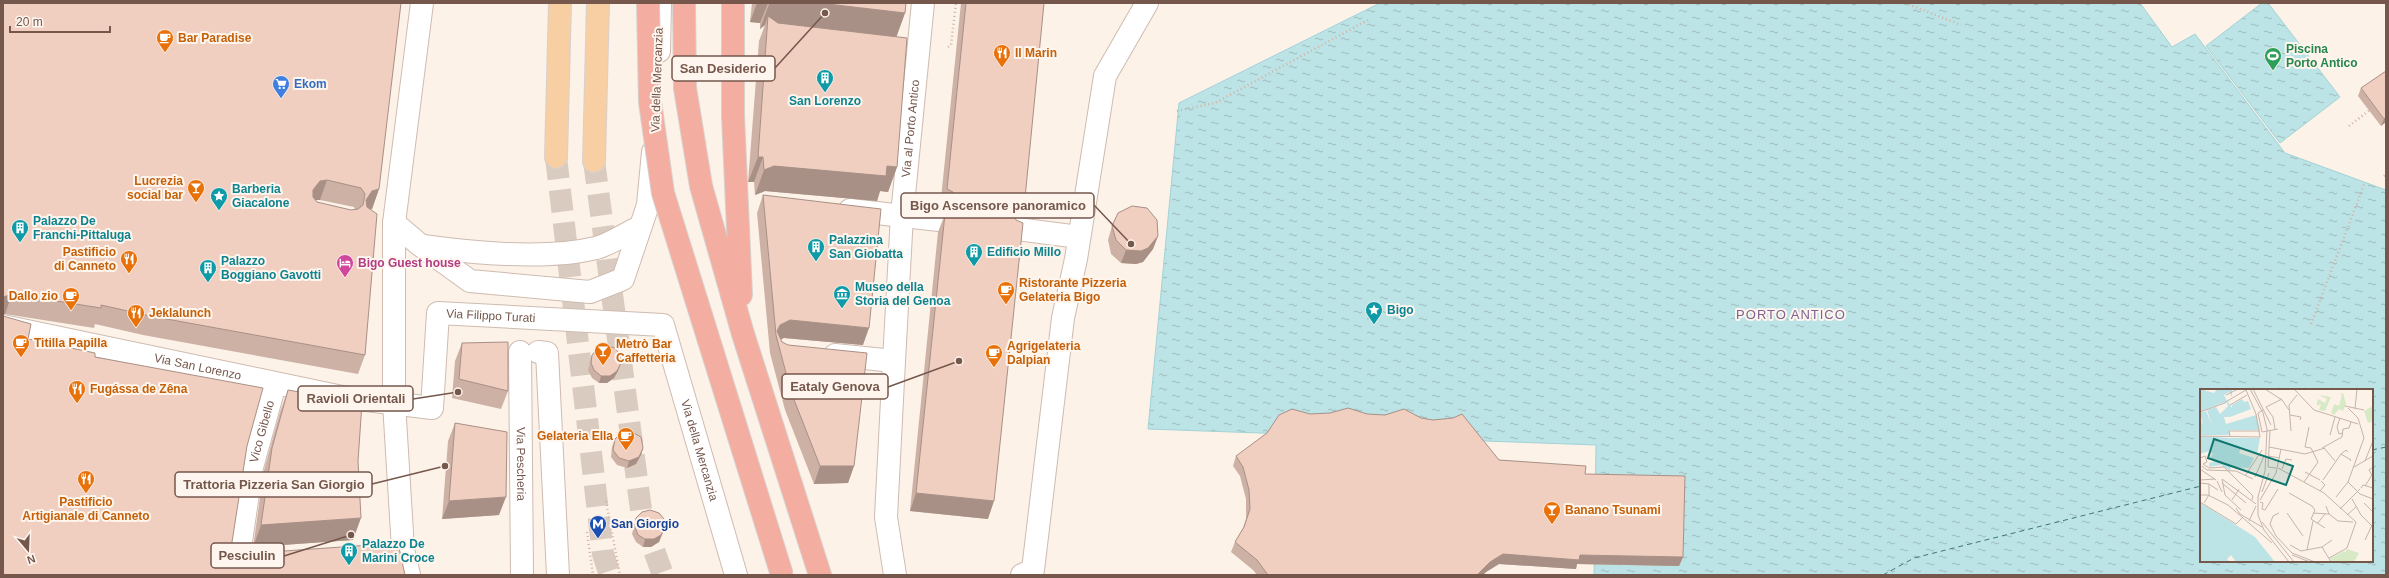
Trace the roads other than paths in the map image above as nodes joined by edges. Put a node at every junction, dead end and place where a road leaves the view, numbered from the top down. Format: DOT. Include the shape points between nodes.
graph roads {
  1 [pos="422,3"];
  2 [pos="560,3"];
  3 [pos="598,3"];
  4 [pos="648,3"];
  5 [pos="660,3"];
  6 [pos="684,3"];
  7 [pos="733,3"];
  8 [pos="923,3"];
  9 [pos="1147,3"];
  10 [pos="895,50"];
  11 [pos="918,53"];
  12 [pos="556,157"];
  13 [pos="594,161"];
  14 [pos="833,209"];
  15 [pos="902,215"];
  16 [pos="939,220"];
  17 [pos="371,221"];
  18 [pos="394,223"];
  19 [pos="640,226"];
  20 [pos="1017,229"];
  21 [pos="1079,237"];
  22 [pos="420,246"];
  23 [pos="663,325"];
  24 [pos="3,326"];
  25 [pos="743,334"];
  26 [pos="815,353"];
  27 [pos="894,361"];
  28 [pos="275,384"];
  29 [pos="394,403"];
  30 [pos="259,559"];
  31 [pos="236,568"];
  32 [pos="409,575"];
  33 [pos="522,575"];
  34 [pos="558,575"];
  35 [pos="736,575"];
  36 [pos="782,575"];
  37 [pos="820,575"];
  38 [pos="895,575"];
  39 [pos="1022,575"];
  1 -- 18 [label="street"];
  2 -- 12 [label="main road"];
  3 -- 13 [label="main road"];
  4 -- 36 [label="highway, bridge" via="650,102 663,193"];
  5 -- 19 [label="street, Via della Mercanzia" via="658,120 648,205"];
  6 -- 25 [label="highway" via="685,88 694,149 701,186"];
  7 -- 25 [label="highway" via="733,116"];
  8 -- 11 [label="street, Via al Porto Antico"];
  9 -- 21 [label="street" via="1105,76"];
  10 -- 11 [label="street"];
  11 -- 15 [label="street, Via al Porto Antico"];
  14 -- 15 [label="street"];
  15 -- 16 [label="street"];
  15 -- 27 [label="street, Via al Porto Antico"];
  17 -- 18 [label="street"];
  18 -- 22 [label="street"];
  18 -- 29 [label="street"];
  19 -- 22 [label="street" via="597,248 546,254 468,252"];
  19 -- 22 [label="street" via="623,278 590,292 470,281"];
  20 -- 21 [label="street"];
  21 -- 39 [label="street" via="1063,318 1033,570"];
  23 -- 29 [label="street, Via Filippo Turati" via="438,313 432,408"];
  23 -- 35 [label="street, Via della Mercanzia"];
  24 -- 28 [label="street, Via San Lorenzo"];
  25 -- 37 [label="highway"];
  26 -- 27 [label="street"];
  27 -- 38 [label="street, Via al Porto Antico" via="886,517"];
  28 -- 29 [label="street, Via San Lorenzo" via="342,397"];
  28 -- 31 [label="street, Vico Gibello" via="252,467"];
  29 -- 32 [label="street" via="393,549"];
  30 -- 31 [label="street"];
  33 -- 34 [label="street, Via Pescheria" via="529,352 547,352"];
}
